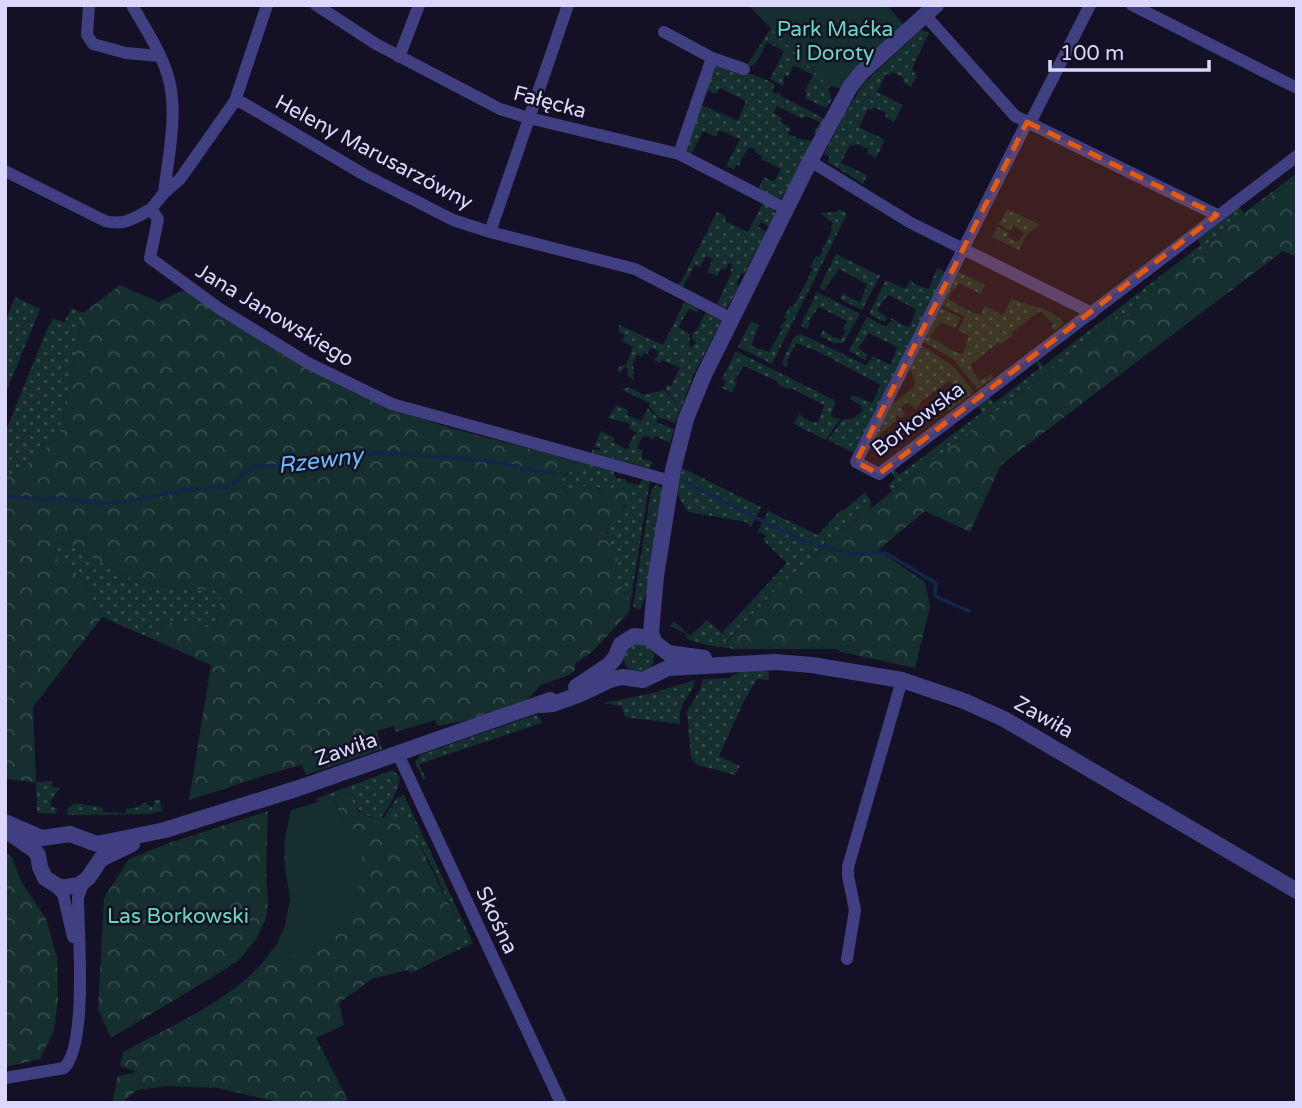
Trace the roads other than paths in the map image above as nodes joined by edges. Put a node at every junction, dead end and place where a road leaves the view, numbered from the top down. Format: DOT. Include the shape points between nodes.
graph roads {
  1 [pos="89,5"];
  2 [pos="132,5"];
  3 [pos="267,5"];
  4 [pos="316,5"];
  5 [pos="419,5"];
  6 [pos="568,5"];
  7 [pos="1090,5"];
  8 [pos="1132,5"];
  9 [pos="930,10"];
  10 [pos="664,32"];
  11 [pos="159,56"];
  12 [pos="399,57"];
  13 [pos="712,58"];
  14 [pos="744,69"];
  15 [pos="1297,88"];
  16 [pos="235,101"];
  17 [pos="529,118"];
  18 [pos="1029,122"];
  19 [pos="679,154"];
  20 [pos="1297,156"];
  21 [pos="810,161"];
  22 [pos="5,171"];
  23 [pos="164,193"];
  24 [pos="151,209"];
  25 [pos="786,209"];
  26 [pos="1217,215"];
  27 [pos="490,232"];
  28 [pos="963,250"];
  29 [pos="1092,313"];
  30 [pos="732,319"];
  31 [pos="671,481"];
  32 [pos="656,576"];
  33 [pos="631,637"];
  34 [pos="657,645"];
  35 [pos="617,655"];
  36 [pos="741,662"];
  37 [pos="657,672"];
  38 [pos="629,678"];
  39 [pos="902,680"];
  40 [pos="541,705"];
  41 [pos="398,754"];
  42 [pos="5,822"];
  43 [pos="5,830"];
  44 [pos="164,831"];
  45 [pos="53,837"];
  46 [pos="83,839"];
  47 [pos="39,861"];
  48 [pos="88,877"];
  49 [pos="55,886"];
  50 [pos="1297,891"];
  51 [pos="79,957"];
  52 [pos="847,959"];
  53 [pos="5,1078"];
  54 [pos="561,1103"];
  1 -- 11 [label="street" via="87,34 93,44"];
  2 -- 11 [label="street"];
  3 -- 16 [label="street"];
  4 -- 12 [label="street, Fałęcka"];
  5 -- 12 [label="street"];
  6 -- 17 [label="street"];
  7 -- 18 [label="street, Borkowska"];
  8 -- 15 [label="street"];
  9 -- 18 [label="street" via="1015,116"];
  9 -- 21 [label="street" via="861,73"];
  10 -- 13 [label="street"];
  11 -- 23 [label="street" via="172,101"];
  12 -- 17 [label="street, Fałęcka" via="493,106"];
  13 -- 14 [label="street"];
  13 -- 19 [label="street"];
  16 -- 23 [label="street" via="180,179"];
  16 -- 27 [label="street, Heleny Marusarzówny" via="425,206"];
  17 -- 19 [label="street, Fałęcka"];
  17 -- 27 [label="street"];
  18 -- 26 [label="street"];
  18 -- 28 [label="street, Borkowska"];
  19 -- 25 [label="street, Fałęcka"];
  20 -- 26 [label="street, Borkowska"];
  21 -- 25 [label="street"];
  21 -- 28 [label="street"];
  22 -- 24 [label="street" via="105,221 127,222"];
  23 -- 24 [label="street"];
  24 -- 31 [label="street, Jana Janowskiego" via="158,219 150,258 220,309 308,363 413,411"];
  25 -- 30 [label="street"];
  26 -- 29 [label="street, Borkowska"];
  27 -- 30 [label="street, Heleny Marusarzówny" via="635,269"];
  28 -- 29 [label="street"];
  28 -- 29 [label="street, Borkowska" via="856,462 879,474"];
  30 -- 31 [label="street" via="686,419"];
  31 -- 32 [label="street"];
  32 -- 33 [label="street" via="639,627"];
  32 -- 34 [label="street" via="652,626"];
  33 -- 34 [label="street, Zawiła" via="643,636"];
  33 -- 35 [label="street, Zawiła"];
  34 -- 36 [label="street, Zawiła" via="674,654"];
  34 -- 37 [label="street" via="661,662"];
  35 -- 38 [label="street" via="619,667"];
  35 -- 40 [label="street, Zawiła" via="586,681"];
  36 -- 37 [label="street, Zawiła"];
  36 -- 39 [label="street, Zawiła" via="812,665"];
  37 -- 38 [label="street, Zawiła" via="643,680"];
  38 -- 40 [label="street, Zawiła" via="610,680"];
  39 -- 50 [label="street, Zawiła" via="1004,719"];
  39 -- 52 [label="street" via="848,867 855,910"];
  40 -- 41 [label="street, Zawiła"];
  41 -- 44 [label="street, Zawiła"];
  41 -- 54 [label="street, Skośna"];
  42 -- 45 [label="street, Zawiła" via="37,836"];
  43 -- 47 [label="street" via="34,850"];
  44 -- 46 [label="street, Zawiła" via="103,844"];
  44 -- 48 [label="street, Zawiła" via="103,857"];
  45 -- 46 [label="street, Zawiła" via="70,834"];
  45 -- 47 [label="street" via="41,849"];
  46 -- 48 [label="street" via="94,858"];
  47 -- 49 [label="street" via="42,873"];
  48 -- 49 [label="street" via="73,888"];
  48 -- 51 [label="street" via="78,897"];
  49 -- 51 [label="street" via="64,898"];
  51 -- 53 [label="street" via="76,1039 70,1062 64,1068"];
}
